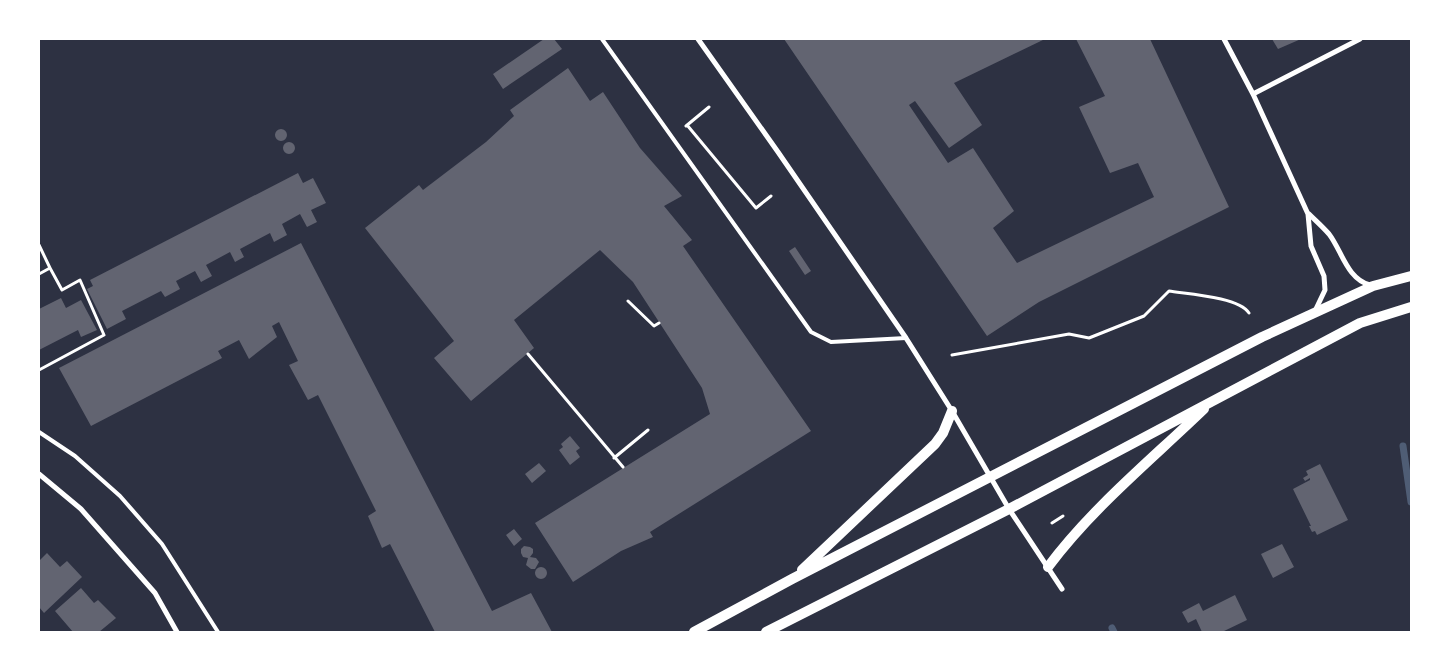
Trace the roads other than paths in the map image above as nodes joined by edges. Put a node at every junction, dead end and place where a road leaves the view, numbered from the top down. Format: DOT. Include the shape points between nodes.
graph roads {
  1 [pos="602,39"];
  2 [pos="698,39"];
  3 [pos="1224,39"];
  4 [pos="1360,39"];
  5 [pos="1253,94"];
  6 [pos="1308,214"];
  7 [pos="1411,276"];
  8 [pos="1373,286"];
  9 [pos="1411,307"];
  10 [pos="1315,312"];
  11 [pos="906,338"];
  12 [pos="1214,400"];
  13 [pos="952,411"];
  14 [pos="39,432"];
  15 [pos="39,474"];
  16 [pos="990,476"];
  17 [pos="1009,509"];
  18 [pos="1048,567"];
  19 [pos="792,579"];
  20 [pos="1062,589"];
  21 [pos="177,632"];
  22 [pos="218,632"];
  23 [pos="694,632"];
  24 [pos="766,632"];
  1 -- 11 [label="lane" via="811,332 831,342"];
  2 -- 11 [label="street"];
  3 -- 5 [label="street"];
  4 -- 5 [label="street"];
  5 -- 6 [label="street"];
  6 -- 8 [label="street" via="1329,234 1352,272 1363,283"];
  6 -- 10 [label="street" via="1311,246 1324,276 1324,290"];
  7 -- 8 [label="main road"];
  8 -- 10 [label="main road"];
  9 -- 12 [label="main road" via="1360,323"];
  10 -- 16 [label="main road"];
  11 -- 13 [label="street"];
  12 -- 17 [label="main road"];
  12 -- 18 [label="main road" via="1067,541"];
  13 -- 16 [label="street"];
  13 -- 19 [label="main road" via="936,444"];
  14 -- 22 [label="lane" via="75,456 120,496 162,544"];
  15 -- 21 [label="street" via="81,509 155,593"];
  16 -- 17 [label="street"];
  16 -- 19 [label="main road"];
  17 -- 18 [label="street"];
  17 -- 24 [label="main road"];
  18 -- 20 [label="street"];
  19 -- 23 [label="main road"];
}
